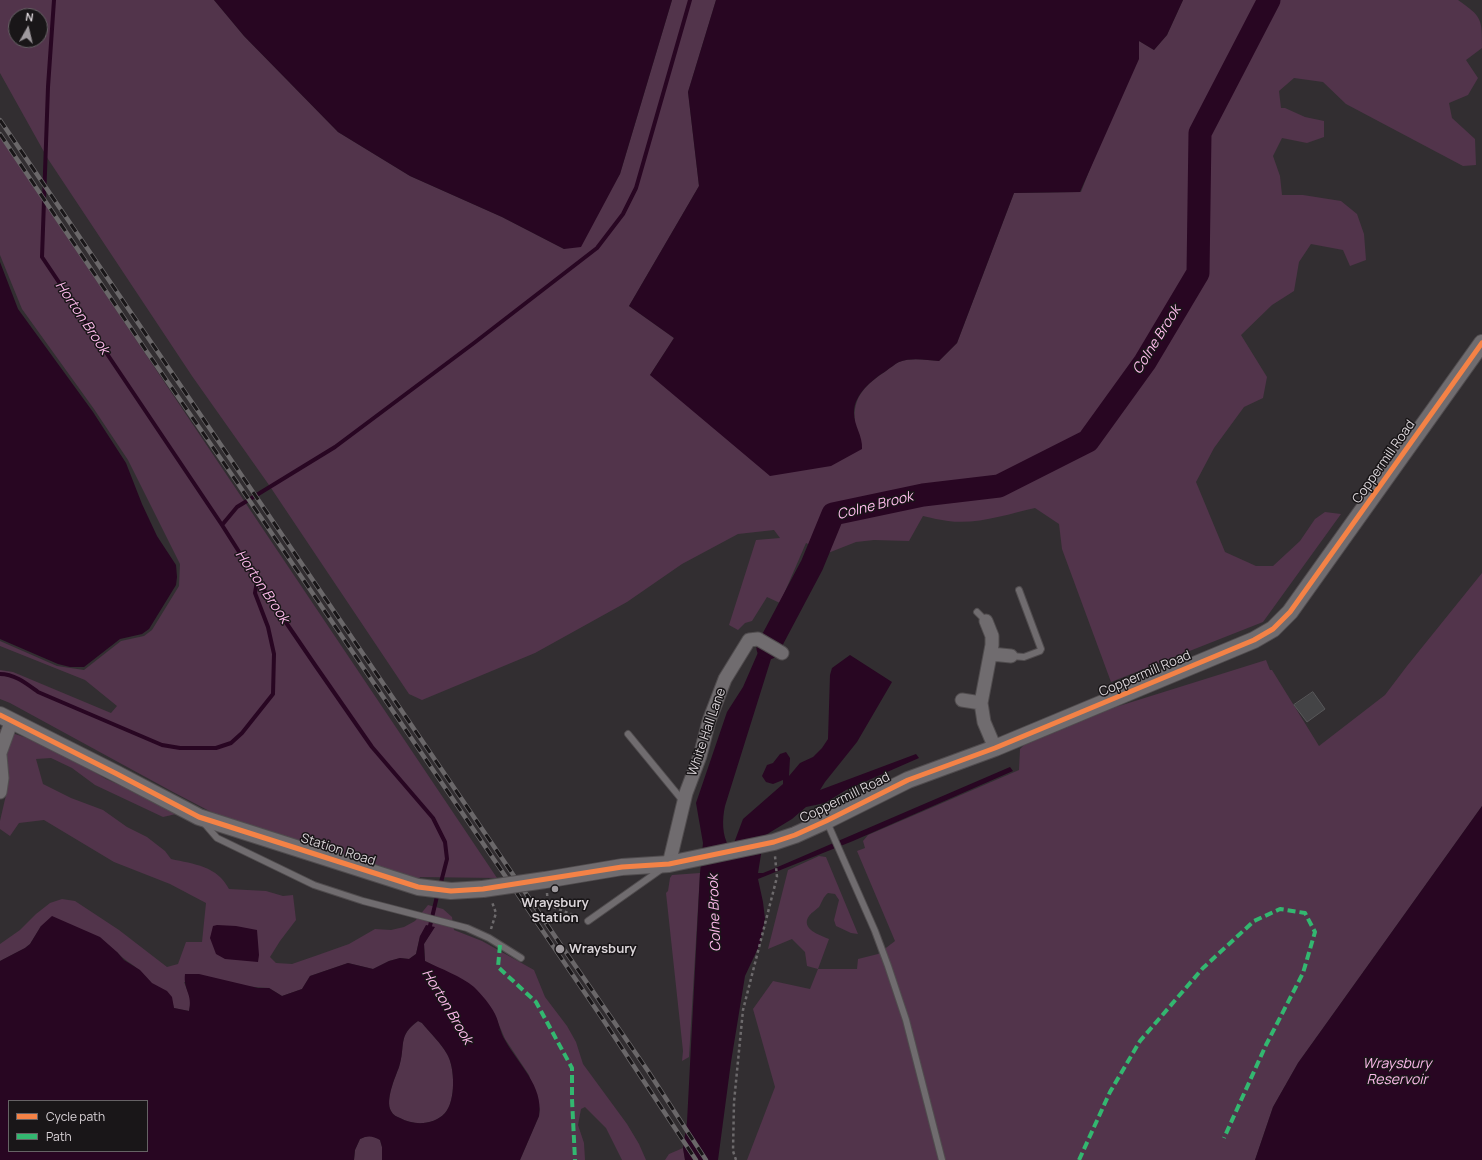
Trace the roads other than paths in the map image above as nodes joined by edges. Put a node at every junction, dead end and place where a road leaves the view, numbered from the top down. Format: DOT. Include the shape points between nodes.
graph roads {
  1 [pos="1482,343"];
  2 [pos="1019,590"];
  3 [pos="981,616"];
  4 [pos="782,652"];
  5 [pos="991,654"];
  6 [pos="1011,656"];
  7 [pos="962,700"];
  8 [pos="981,702"];
  9 [pos="6,718"];
  10 [pos="628,734"];
  11 [pos="995,748"];
  12 [pos="0,754"];
  13 [pos="0,792"];
  14 [pos="684,802"];
  15 [pos="199,817"];
  16 [pos="826,821"];
  17 [pos="694,860"];
  18 [pos="669,864"];
  19 [pos="588,921"];
  20 [pos="520,958"];
  21 [pos="941,1159"];
  1 -- 11 [label="street, Coppermill Road" via="1290,612 1273,629 1254,640"];
  2 -- 6 [label="lane" via="1041,649 1024,657"];
  3 -- 5 [label="street" via="992,636"];
  4 -- 14 [label="street, White Hall Lane" via="758,639 749,640 725,679"];
  5 -- 6 [label="street"];
  5 -- 8 [label="street"];
  7 -- 8 [label="street"];
  8 -- 11 [label="street" via="984,722"];
  9 -- 12 [label="street"];
  9 -- 15 [label="street, Station Road"];
  10 -- 14 [label="lane"];
  11 -- 16 [label="street, Coppermill Road" via="908,780"];
  12 -- 13 [label="street"];
  14 -- 18 [label="street, White Hall Lane"];
  15 -- 18 [label="street, Station Road, bridge" via="418,887 451,891 483,889 622,867"];
  15 -- 20 [label="lane" via="218,838 314,885 363,901 467,928 489,938"];
  16 -- 17 [label="street, Coppermill Road" via="774,842"];
  16 -- 21 [label="lane" via="875,931 906,1020"];
  17 -- 18 [label="street, Station Road"];
  18 -- 19 [label="lane"];
}
